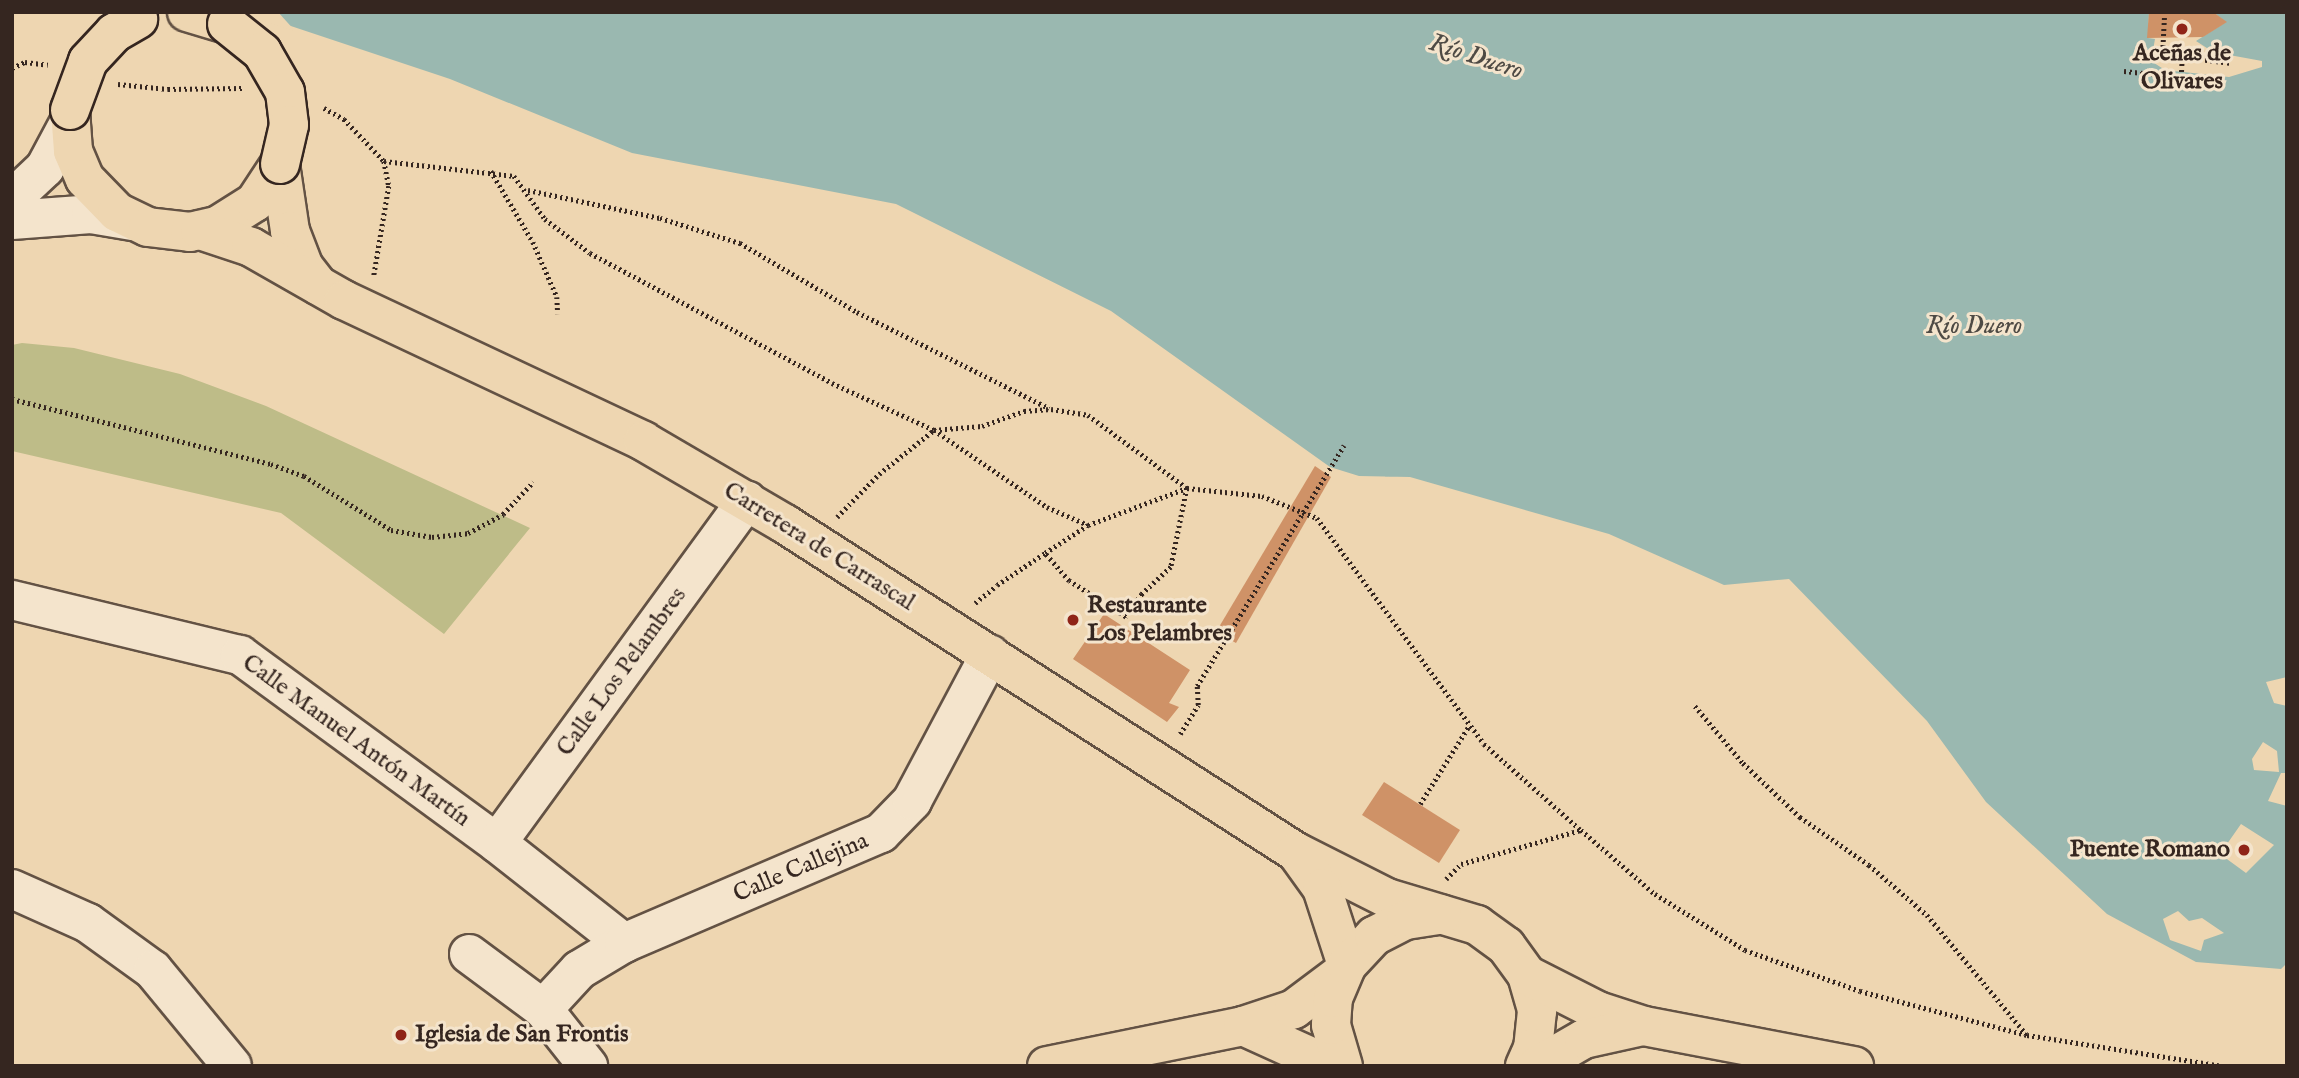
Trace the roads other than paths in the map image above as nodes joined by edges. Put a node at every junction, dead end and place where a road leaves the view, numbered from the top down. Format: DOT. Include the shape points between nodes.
graph roads {
  1 [pos="187,12"];
  2 [pos="148,14"];
  3 [pos="222,18"];
  4 [pos="69,117"];
  5 [pos="280,164"];
  6 [pos="12,199"];
  7 [pos="12,220"];
  8 [pos="132,221"];
  9 [pos="200,230"];
  10 [pos="318,285"];
  11 [pos="747,500"];
  12 [pos="12,600"];
  13 [pos="990,654"];
  14 [pos="497,844"];
  15 [pos="1296,852"];
  16 [pos="12,889"];
  17 [pos="1445,897"];
  18 [pos="624,943"];
  19 [pos="469,954"];
  20 [pos="1344,969"];
  21 [pos="1527,975"];
  22 [pos="543,1009"];
  23 [pos="1243,1026"];
  24 [pos="1644,1026"];
  25 [pos="232,1066"];
  26 [pos="588,1066"];
  27 [pos="1047,1066"];
  28 [pos="1331,1066"];
  29 [pos="1343,1066"];
  30 [pos="1525,1066"];
  31 [pos="1537,1066"];
  32 [pos="1854,1066"];
  1 -- 3 [label="main road"];
  2 -- 4 [label="main road, bridge" via="114,33 88,61"];
  3 -- 5 [label="main road, bridge" via="262,52 285,92 289,125"];
  4 -- 6 [label="street" via="45,168"];
  4 -- 8 [label="main road" via="73,151 85,179 105,202"];
  5 -- 9 [label="main road" via="246,209"];
  5 -- 10 [label="main road" via="290,232 304,267"];
  7 -- 8 [label="street" via="91,214"];
  8 -- 9 [label="main road" via="162,230"];
  9 -- 10 [label="main road, Carretera de Carrascal" via="251,247"];
  10 -- 11 [label="main road, Carretera de Carrascal" via="600,419"];
  11 -- 13 [label="main road, Carretera de Carrascal"];
  11 -- 14 [label="street, Calle Los Pelambres"];
  12 -- 14 [label="street, Calle Manuel Antón Martín" via="240,655"];
  13 -- 15 [label="main road, Carretera de Carrascal"];
  13 -- 18 [label="street, Calle Callejina" via="912,801 881,834"];
  14 -- 18 [label="street, Calle Manuel Antón Martín"];
  15 -- 17 [label="main road, Carretera de Carrascal" via="1387,898"];
  15 -- 20 [label="main road, Carretera de Carrascal" via="1322,888"];
  16 -- 25 [label="street" via="88,923 153,970"];
  17 -- 20 [label="main road" via="1374,936"];
  17 -- 21 [label="main road, Carretera de Carrascal" via="1506,946"];
  18 -- 22 [label="street, Calle Callejina" via="579,970"];
  19 -- 22 [label="street"];
  20 -- 23 [label="main road" via="1294,1009"];
  20 -- 29 [label="main road" via="1333,998 1331,1025"];
  21 -- 24 [label="main road" via="1598,1012"];
  21 -- 30 [label="main road" via="1537,1011 1533,1048"];
  22 -- 26 [label="street"];
  23 -- 27 [label="main road"];
  23 -- 28 [label="main road"];
  24 -- 31 [label="main road" via="1584,1039"];
  24 -- 32 [label="main road"];
}
